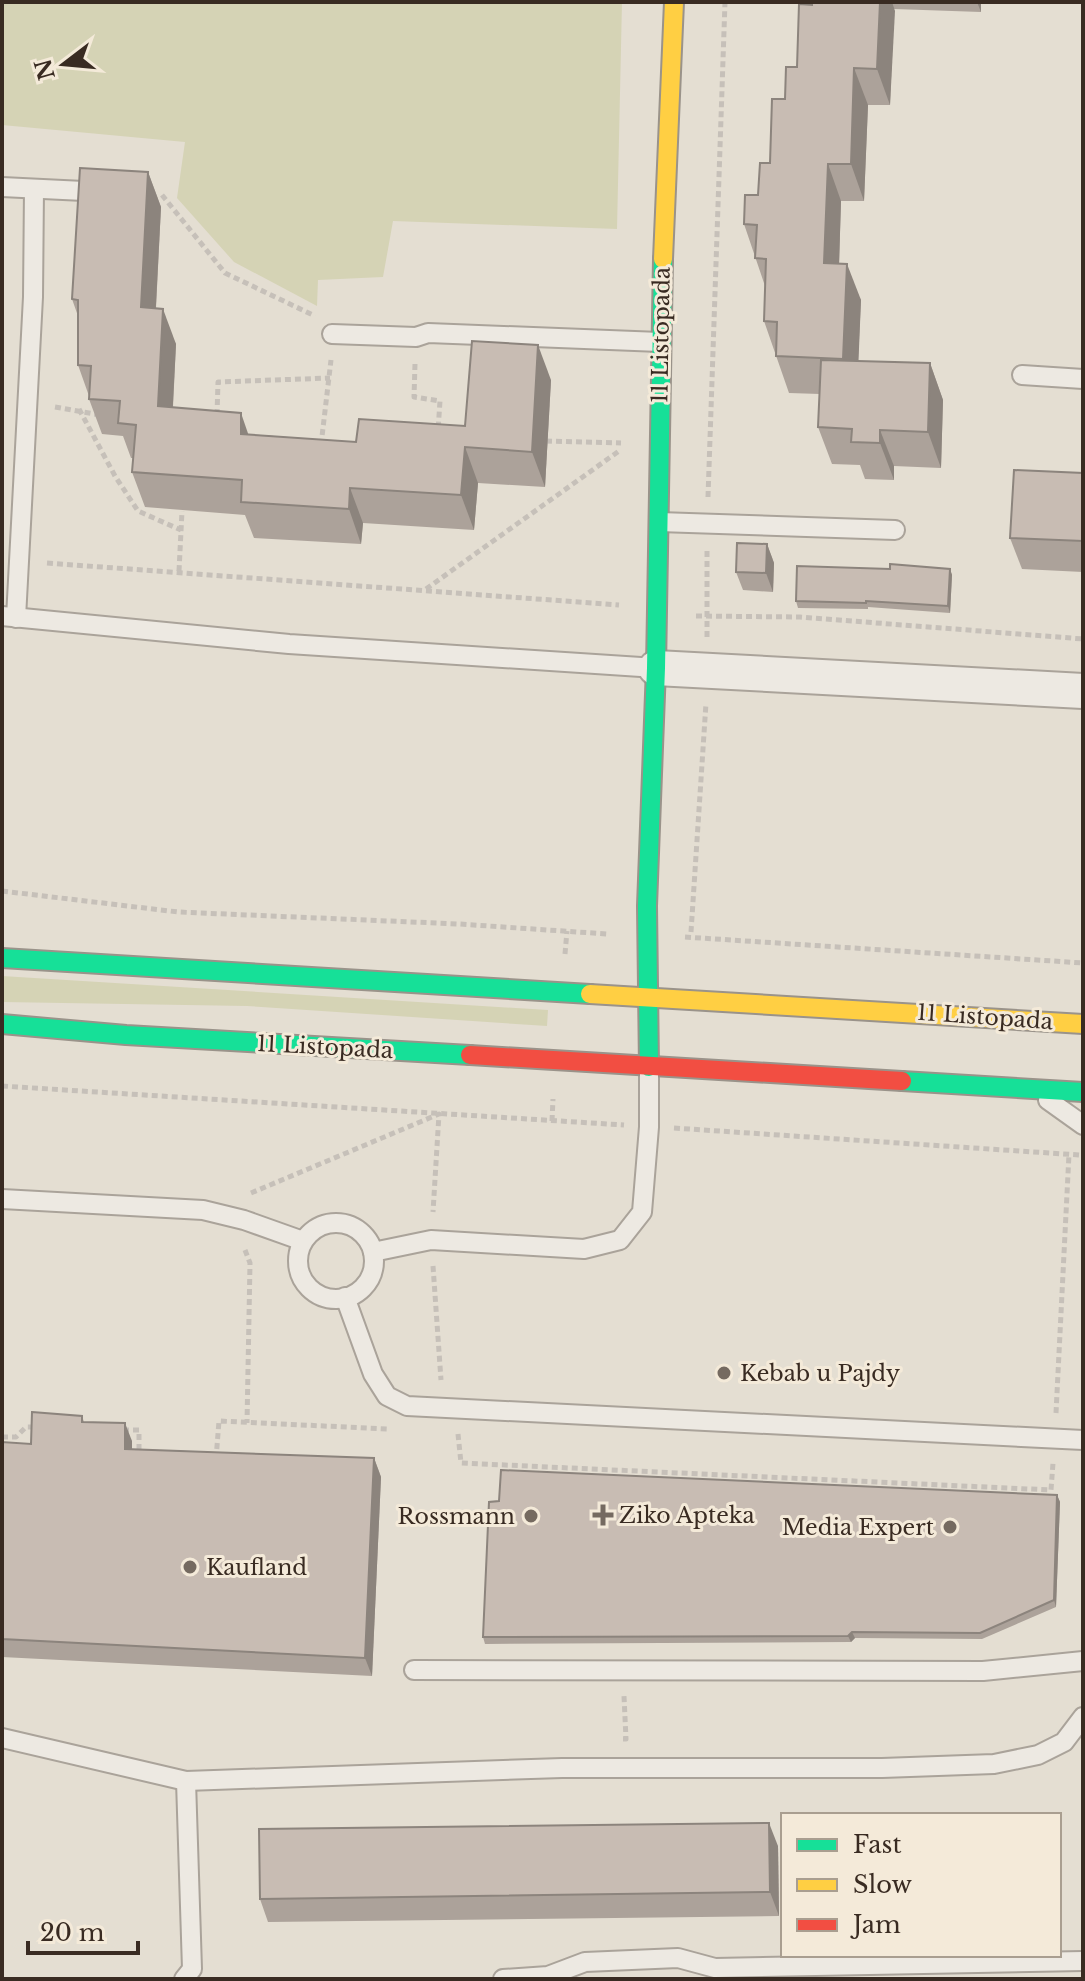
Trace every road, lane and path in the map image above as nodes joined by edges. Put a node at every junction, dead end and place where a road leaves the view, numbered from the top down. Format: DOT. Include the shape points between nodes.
graph roads {
  1 [pos="674,2"];
  2 [pos="725,2"];
  3 [pos="2,187"];
  4 [pos="34,189"];
  5 [pos="162,195"];
  6 [pos="332,334"];
  7 [pos="416,337"];
  8 [pos="660,342"];
  9 [pos="1022,375"];
  10 [pos="330,378"];
  11 [pos="1083,379"];
  12 [pos="79,409"];
  13 [pos="216,429"];
  14 [pos="546,441"];
  15 [pos="437,445"];
  16 [pos="321,446"];
  17 [pos="182,511"];
  18 [pos="659,522"];
  19 [pos="707,523"];
  20 [pos="181,530"];
  21 [pos="895,530"];
  22 [pos="20,561"];
  23 [pos="179,571"];
  24 [pos="424,590"];
  25 [pos="656,611"];
  26 [pos="9,617"];
  27 [pos="706,617"];
  28 [pos="1083,639"];
  29 [pos="656,668"];
  30 [pos="708,670"];
  31 [pos="1083,691"];
  32 [pos="2,891"];
  33 [pos="647,933"];
  34 [pos="691,937"];
  35 [pos="2,958"];
  36 [pos="1083,963"];
  37 [pos="648,996"];
  38 [pos="2,1024"];
  39 [pos="1083,1024"];
  40 [pos="649,1067"];
  41 [pos="2,1086"];
  42 [pos="1032,1090"];
  43 [pos="1083,1092"];
  44 [pos="1083,1125"];
  45 [pos="649,1127"];
  46 [pos="1083,1155"];
  47 [pos="2,1199"];
  48 [pos="303,1241"];
  49 [pos="373,1252"];
  50 [pos="345,1297"];
  51 [pos="247,1423"];
  52 [pos="40,1428"];
  53 [pos="111,1429"];
  54 [pos="2,1437"];
  55 [pos="1083,1440"];
  56 [pos="139,1463"];
  57 [pos="215,1464"];
  58 [pos="1083,1661"];
  59 [pos="414,1670"];
  60 [pos="1083,1717"];
  61 [pos="2,1738"];
  62 [pos="186,1781"];
  63 [pos="1083,1961"];
  64 [pos="184,1979"];
  65 [pos="503,1979"];
  1 -- 8 [label="main road, 11 Listopada"];
  2 -- 19 [label="path"];
  3 -- 4 [label="lane"];
  4 -- 5 [label="lane"];
  4 -- 22 [label="lane"];
  5 -- 6 [label="path" via="225,273 332,325"];
  6 -- 7 [label="lane"];
  6 -- 10 [label="path"];
  7 -- 8 [label="lane" via="428,333"];
  7 -- 15 [label="path" via="414,397 440,401"];
  8 -- 18 [label="main road, 11 Listopada"];
  9 -- 11 [label="lane"];
  10 -- 13 [label="path" via="218,382"];
  10 -- 16 [label="path"];
  12 -- 20 [label="path" via="138,511"];
  14 -- 24 [label="path" via="630,444"];
  17 -- 20 [label="path"];
  18 -- 19 [label="lane"];
  18 -- 25 [label="main road, 11 Listopada"];
  19 -- 21 [label="lane"];
  19 -- 27 [label="path"];
  20 -- 23 [label="path"];
  22 -- 23 [label="path"];
  22 -- 26 [label="lane"];
  23 -- 24 [label="path"];
  24 -- 25 [label="path"];
  25 -- 27 [label="path"];
  25 -- 29 [label="main road, 11 Listopada"];
  26 -- 29 [label="lane" via="289,644"];
  27 -- 28 [label="path" via="800,617"];
  27 -- 30 [label="path"];
  29 -- 30 [label="street"];
  29 -- 33 [label="main road, 11 Listopada"];
  30 -- 31 [label="street"];
  30 -- 34 [label="path"];
  32 -- 33 [label="path" via="178,912"];
  33 -- 34 [label="path"];
  33 -- 37 [label="main road, 11 Listopada"];
  34 -- 36 [label="path"];
  35 -- 37 [label="main road, 11 Listopada"];
  37 -- 39 [label="main road, 11 Listopada"];
  37 -- 40 [label="main road, 11 Listopada"];
  38 -- 40 [label="main road, 11 Listopada"];
  40 -- 42 [label="main road, 11 Listopada"];
  40 -- 45 [label="lane"];
  41 -- 45 [label="path"];
  42 -- 43 [label="main road, 11 Listopada"];
  42 -- 44 [label="lane"];
  45 -- 46 [label="path"];
  45 -- 49 [label="lane" via="642,1212 620,1240 584,1249 431,1240"];
  47 -- 48 [label="lane" via="203,1210"];
  48 -- 49 [label="lane" via="327,1224 342,1223 367,1238"];
  48 -- 50 [label="lane" via="299,1270 305,1284 331,1299"];
  49 -- 50 [label="lane" via="370,1280"];
  50 -- 55 [label="lane" via="373,1374 387,1396 407,1406"];
  51 -- 57 [label="path" via="219,1421"];
  52 -- 54 [label="path" via="26,1427 16,1437"];
  53 -- 56 [label="path" via="139,1430"];
  58 -- 59 [label="lane" via="983,1671"];
  60 -- 62 [label="lane" via="1064,1742 1038,1755 994,1764 562,1768"];
  61 -- 62 [label="lane"];
  62 -- 64 [label="lane" via="192,1969"];
  63 -- 65 [label="lane" via="715,1968 678,1958 585,1962 548,1976"];
}
